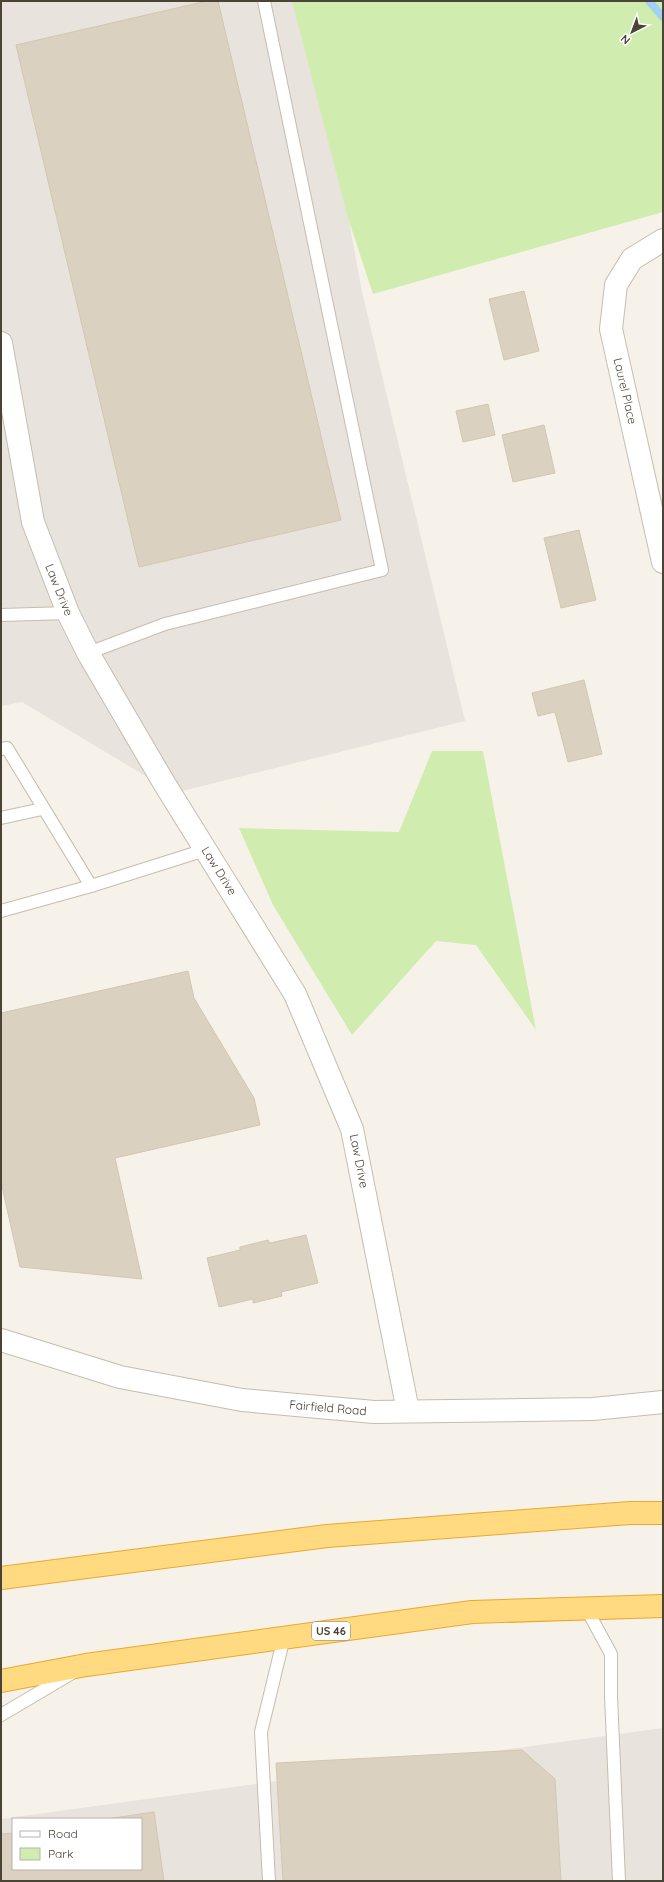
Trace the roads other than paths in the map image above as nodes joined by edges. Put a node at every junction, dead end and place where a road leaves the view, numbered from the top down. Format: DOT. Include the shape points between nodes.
graph roads {
  1 [pos="264,1"];
  2 [pos="663,240"];
  3 [pos="1,343"];
  4 [pos="3,367"];
  5 [pos="663,562"];
  6 [pos="68,613"];
  7 [pos="1,615"];
  8 [pos="88,653"];
  9 [pos="1,749"];
  10 [pos="42,809"];
  11 [pos="1,818"];
  12 [pos="206,850"];
  13 [pos="91,886"];
  14 [pos="1,911"];
  15 [pos="1,1340"];
  16 [pos="663,1402"];
  17 [pos="408,1411"];
  18 [pos="663,1513"];
  19 [pos="1,1578"];
  20 [pos="663,1606"];
  21 [pos="586,1608"];
  22 [pos="284,1637"];
  23 [pos="86,1665"];
  24 [pos="1,1681"];
  25 [pos="1,1715"];
  26 [pos="269,1881"];
  27 [pos="619,1881"];
  1 -- 8 [label="lane" via="382,570 165,624"];
  2 -- 5 [label="street, Laurel Place" via="632,259 616,286 611,329"];
  3 -- 4 [label="street, Law Drive"];
  4 -- 6 [label="street, Law Drive" via="33,522"];
  6 -- 7 [label="lane"];
  6 -- 8 [label="street, Law Drive"];
  8 -- 12 [label="street, Law Drive"];
  9 -- 10 [label="lane" via="6,748"];
  10 -- 11 [label="lane"];
  10 -- 13 [label="lane"];
  12 -- 13 [label="lane"];
  12 -- 17 [label="street, Law Drive" via="295,994 352,1129"];
  13 -- 14 [label="lane"];
  15 -- 17 [label="street, Fairfield Road" via="120,1377 242,1400 374,1412"];
  16 -- 17 [label="street, Fairfield Road" via="593,1409"];
  18 -- 19 [label="highway" via="630,1513 327,1536"];
  20 -- 21 [label="highway, US 46"];
  21 -- 22 [label="highway, US 46" via="472,1612"];
  21 -- 27 [label="lane" via="611,1654"];
  22 -- 23 [label="highway, US 46"];
  22 -- 26 [label="lane" via="262,1732"];
  23 -- 24 [label="highway, US 46"];
  23 -- 25 [label="lane"];
}
